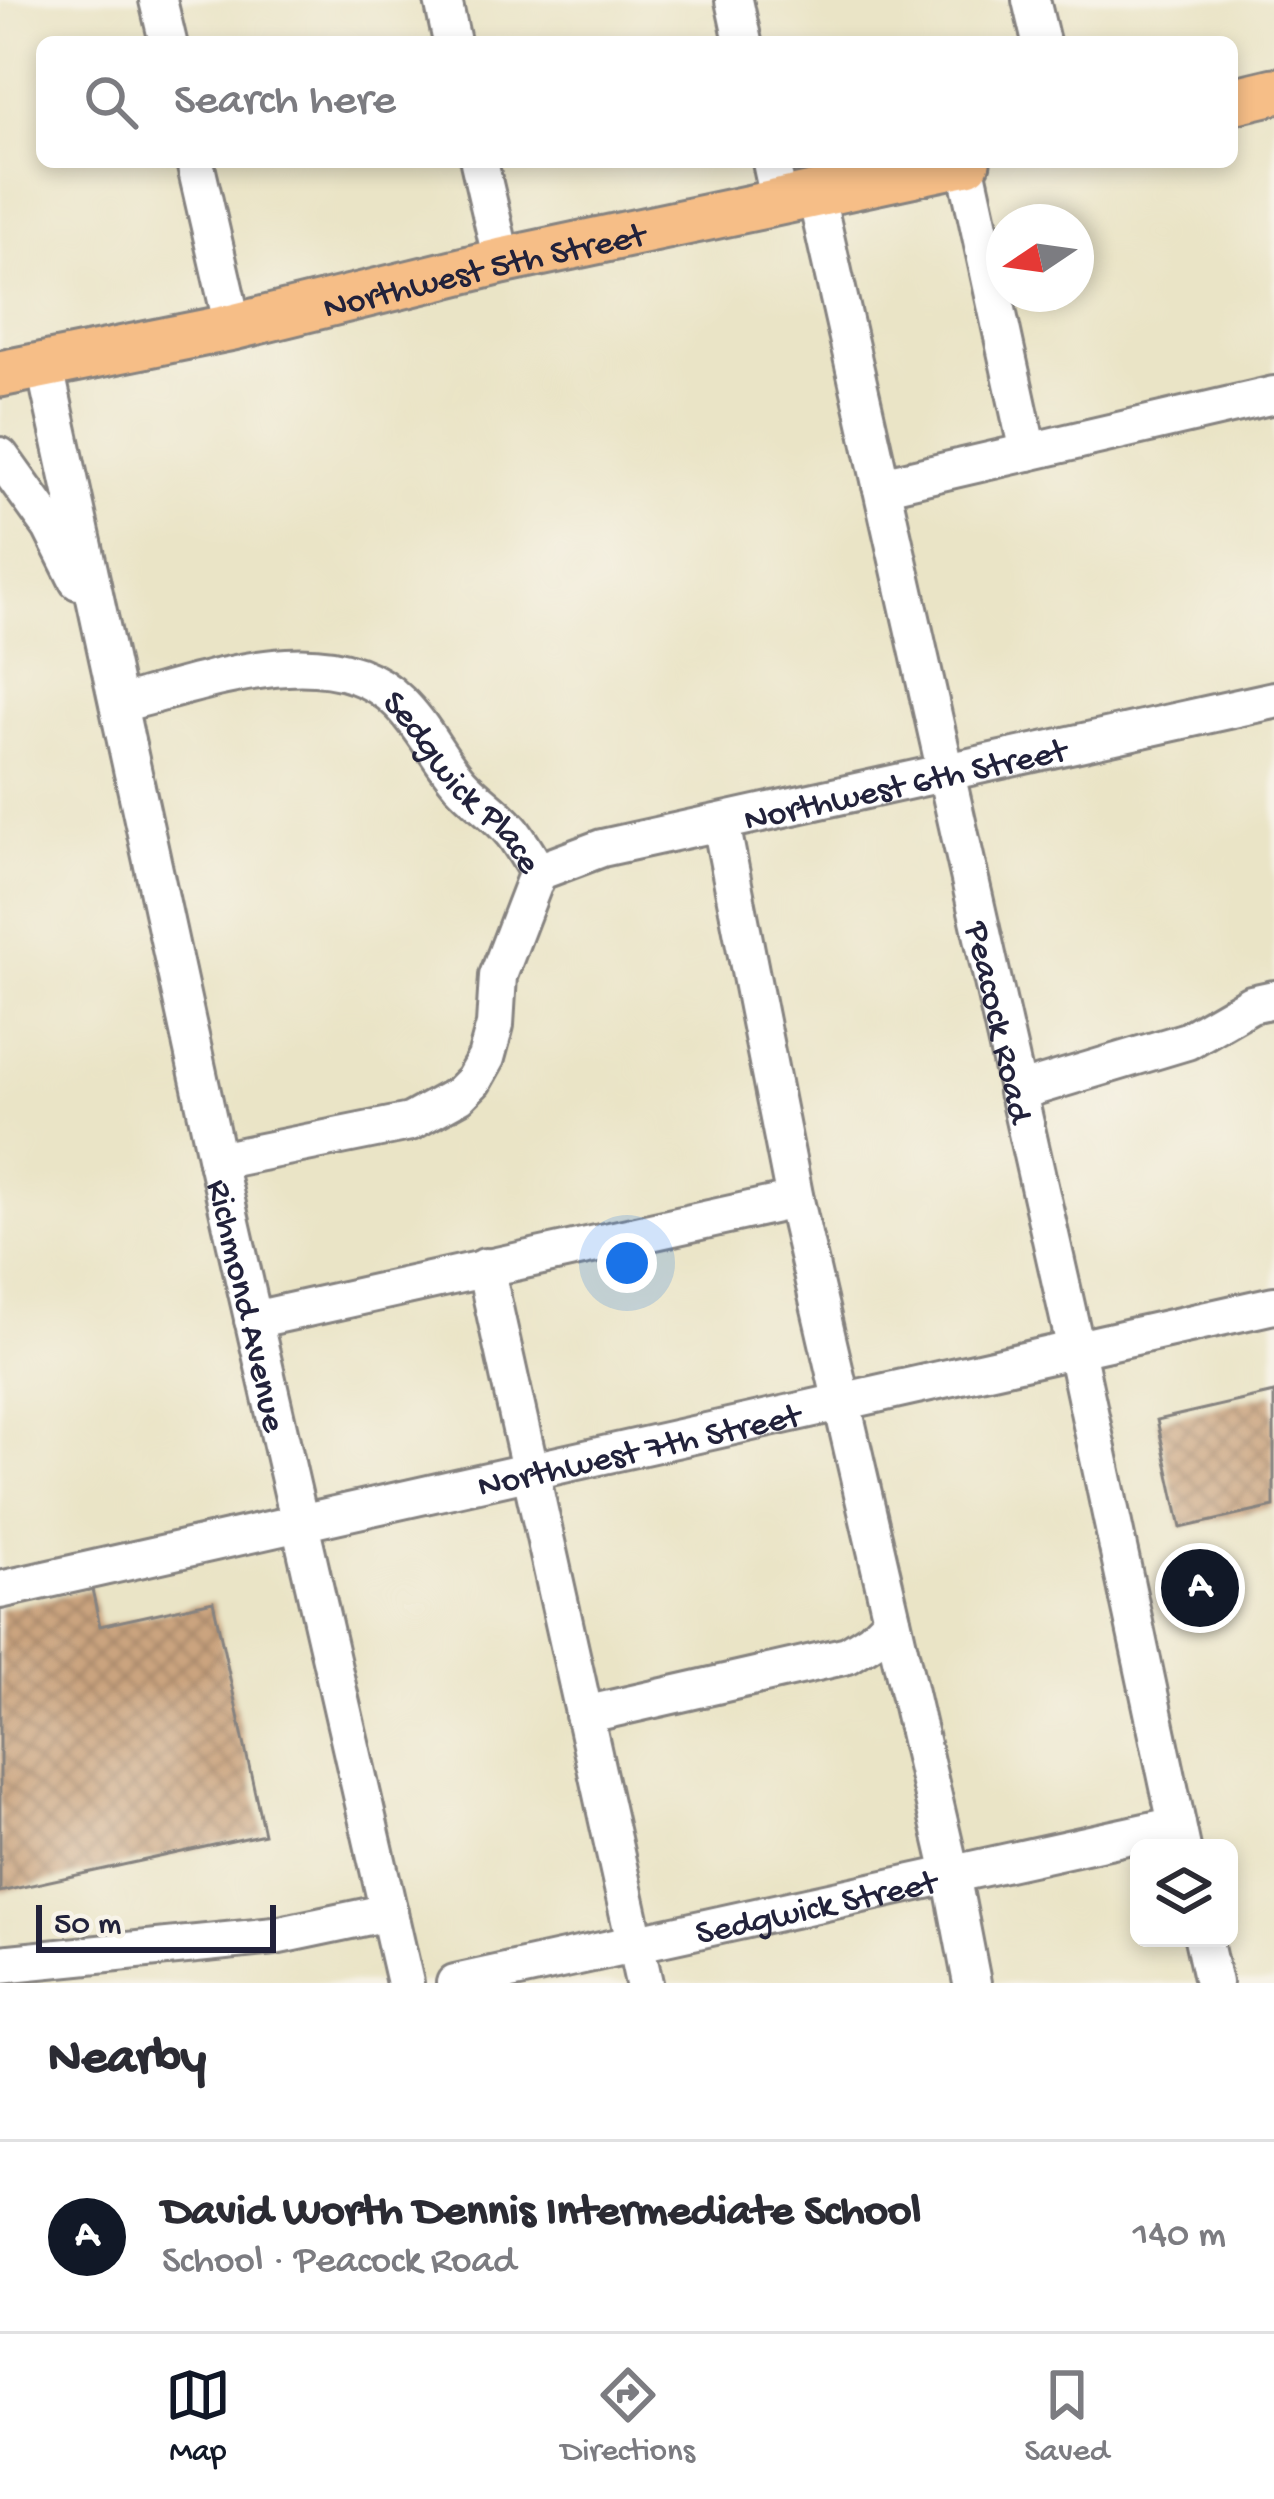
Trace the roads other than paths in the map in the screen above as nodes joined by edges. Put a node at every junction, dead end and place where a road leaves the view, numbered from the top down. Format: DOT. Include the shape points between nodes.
graph roads {
  1 [pos="158,0"];
  2 [pos="443,0"];
  3 [pos="734,0"];
  4 [pos="1031,0"];
  5 [pos="167,36"];
  6 [pos="451,36"];
  7 [pos="742,36"];
  8 [pos="1040,36"];
  9 [pos="1274,92"];
  10 [pos="1238,100"];
  11 [pos="196,168"];
  12 [pos="480,168"];
  13 [pos="924,168"];
  14 [pos="967,168"];
  15 [pos="789,187"];
  16 [pos="502,261"];
  17 [pos="233,327"];
  18 [pos="45,367"];
  19 [pos="0,374"];
  20 [pos="1274,395"];
  21 [pos="1028,452"];
  22 [pos="0,456"];
  23 [pos="880,486"];
  24 [pos="102,627"];
  25 [pos="1274,700"];
  26 [pos="118,704"];
  27 [pos="945,775"];
  28 [pos="722,823"];
  29 [pos="538,872"];
  30 [pos="1274,999"];
  31 [pos="1017,1092"];
  32 [pos="218,1161"];
  33 [pos="795,1200"];
  34 [pos="485,1267"];
  35 [pos="1274,1305"];
  36 [pos="253,1320"];
  37 [pos="1076,1350"];
  38 [pos="842,1403"];
  39 [pos="531,1473"];
  40 [pos="299,1525"];
  41 [pos="0,1590"];
  42 [pos="892,1619"];
  43 [pos="584,1715"];
  44 [pos="1180,1836"];
  45 [pos="951,1874"];
  46 [pos="388,1912"];
  47 [pos="635,1944"];
  48 [pos="1205,1947"];
  49 [pos="0,1964"];
  50 [pos="405,1983"];
  51 [pos="455,1983"];
  52 [pos="644,1983"];
  53 [pos="972,1983"];
  54 [pos="1213,1983"];
  1 -- 5 [label="street"];
  2 -- 6 [label="street"];
  3 -- 7 [label="street"];
  4 -- 8 [label="street"];
  9 -- 10 [label="main road"];
  11 -- 17 [label="street"];
  12 -- 16 [label="street"];
  13 -- 15 [label="main road, Northwest 5th Street"];
  14 -- 21 [label="street"];
  15 -- 16 [label="main road, Northwest 5th Street"];
  15 -- 23 [label="street, Peacock Road"];
  16 -- 17 [label="main road, Northwest 5th Street"];
  17 -- 18 [label="main road, Northwest 5th Street"];
  18 -- 19 [label="main road, Northwest 5th Street"];
  18 -- 24 [label="street, Richmond Avenue"];
  20 -- 21 [label="street"];
  21 -- 23 [label="street"];
  22 -- 24 [label="street, Richmond Avenue" via="51,527"];
  23 -- 27 [label="street, Peacock Road"];
  24 -- 26 [label="street, Richmond Avenue"];
  25 -- 27 [label="street, Northwest 6th Street"];
  26 -- 29 [label="street, Sedgwick Place" via="273,668 332,667 364,677 396,698 460,782 512,830"];
  26 -- 32 [label="street, Richmond Avenue"];
  27 -- 28 [label="street, Northwest 6th Street"];
  27 -- 31 [label="street, Peacock Road"];
  28 -- 29 [label="street, Northwest 6th Street" via="602,848"];
  28 -- 33 [label="street"];
  29 -- 32 [label="street, Sedgwick Place" via="498,976 486,1058 459,1095 410,1122"];
  30 -- 31 [label="street" via="1187,1041"];
  31 -- 37 [label="street, Peacock Road"];
  32 -- 36 [label="street, Richmond Avenue"];
  33 -- 34 [label="street"];
  33 -- 38 [label="street"];
  34 -- 36 [label="street"];
  34 -- 39 [label="street"];
  35 -- 37 [label="street, Northwest 7th Street"];
  36 -- 40 [label="street, Richmond Avenue"];
  37 -- 38 [label="street, Northwest 7th Street"];
  37 -- 44 [label="street, Peacock Road"];
  38 -- 39 [label="street, Northwest 7th Street"];
  38 -- 42 [label="street"];
  39 -- 40 [label="street, Northwest 7th Street"];
  39 -- 43 [label="street"];
  40 -- 41 [label="street, Northwest 7th Street"];
  40 -- 46 [label="street, Richmond Avenue"];
  42 -- 43 [label="street" via="848,1654"];
  42 -- 45 [label="street"];
  43 -- 47 [label="street"];
  44 -- 45 [label="street, Sedgwick Street"];
  45 -- 47 [label="street, Sedgwick Street"];
  45 -- 53 [label="street"];
  46 -- 49 [label="street" via="275,1936"];
  46 -- 50 [label="street, Richmond Avenue"];
  47 -- 51 [label="street, Sedgwick Street"];
  47 -- 52 [label="street"];
  48 -- 54 [label="street"];
}
